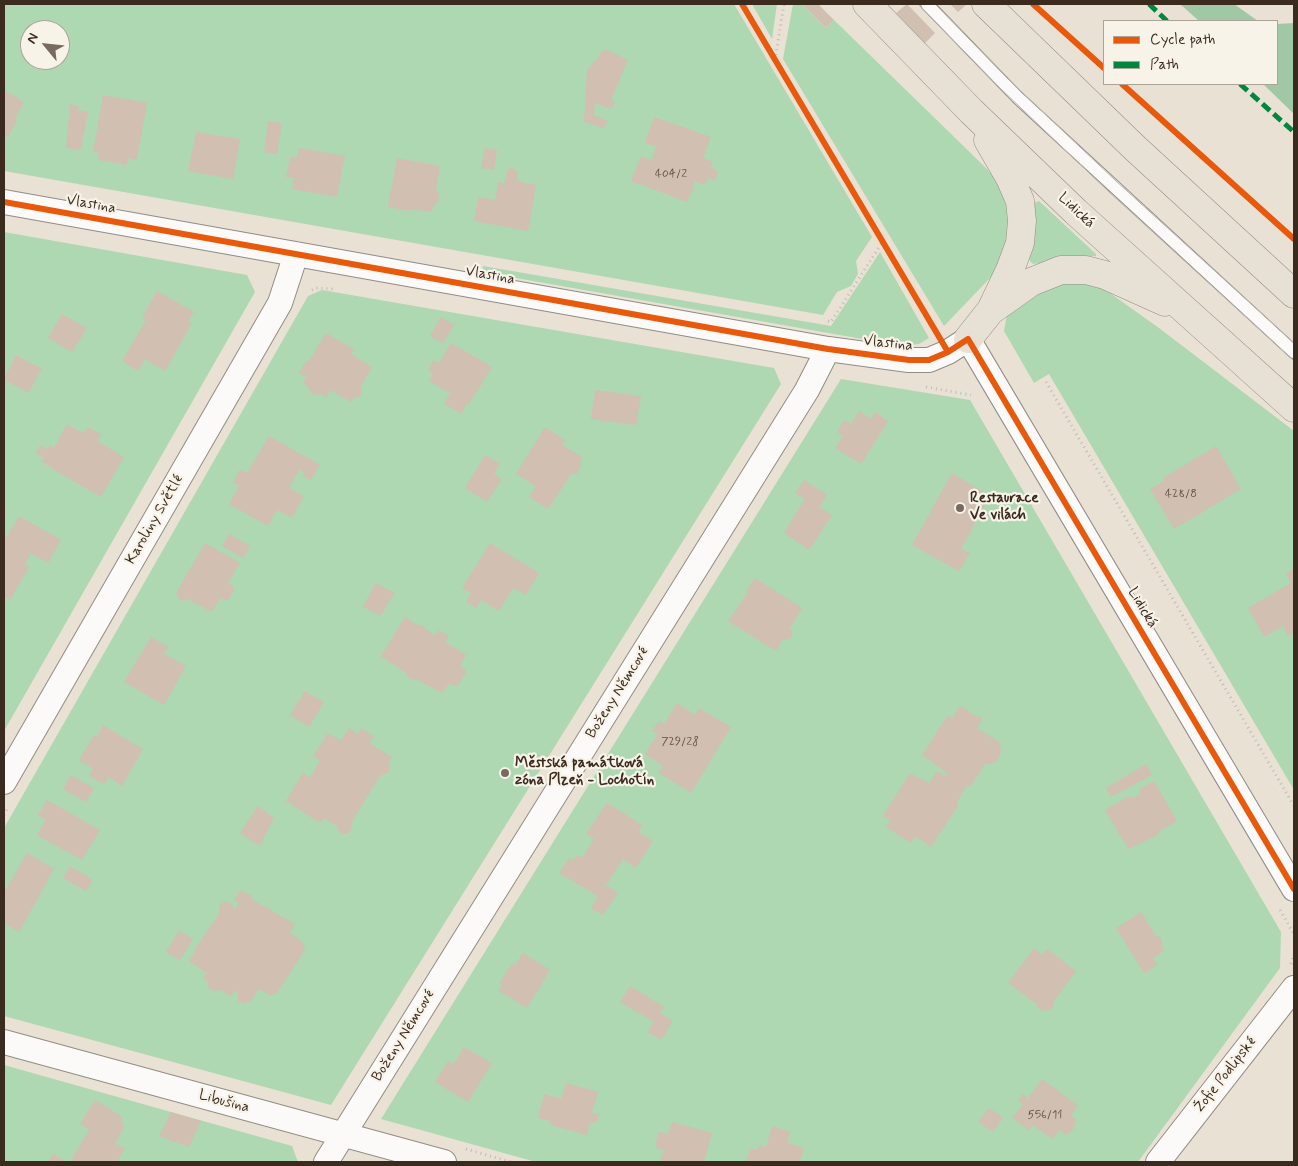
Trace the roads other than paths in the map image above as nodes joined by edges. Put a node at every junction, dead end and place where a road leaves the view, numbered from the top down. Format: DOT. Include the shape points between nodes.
graph roads {
  1 [pos="867,4"];
  2 [pos="927,4"];
  3 [pos="986,4"];
  4 [pos="971,111"];
  5 [pos="4,202"];
  6 [pos="296,254"];
  7 [pos="1294,294"];
  8 [pos="991,310"];
  9 [pos="1188,313"];
  10 [pos="968,339"];
  11 [pos="828,349"];
  12 [pos="1294,352"];
  13 [pos="1294,408"];
  14 [pos="4,782"];
  15 [pos="1294,889"];
  16 [pos="1294,988"];
  17 [pos="4,1042"];
  18 [pos="343,1134"];
  19 [pos="326,1162"];
  20 [pos="444,1162"];
  21 [pos="1158,1162"];
  1 -- 4 [label="main road, Lidická"];
  2 -- 12 [label="lane" via="1017,96"];
  3 -- 7 [label="main road" via="1136,149"];
  4 -- 8 [label="main road" via="1020,201 1020,243"];
  4 -- 9 [label="main road, Lidická"];
  5 -- 6 [label="street, Vlastina"];
  6 -- 11 [label="street, Vlastina"];
  6 -- 14 [label="street, Karoliny Světlé" via="280,303"];
  8 -- 9 [label="main road" via="1031,282 1061,270 1086,270 1105,275"];
  8 -- 10 [label="main road"];
  9 -- 13 [label="main road, Lidická"];
  10 -- 11 [label="street, Vlastina" via="929,360"];
  10 -- 15 [label="street, Lidická"];
  11 -- 18 [label="street, Boženy Němcové" via="807,390"];
  16 -- 21 [label="street, Žofie Podlipské"];
  17 -- 18 [label="street, Libušina"];
  18 -- 19 [label="street, Boženy Němcové"];
  18 -- 20 [label="street, Libušina"];
}
